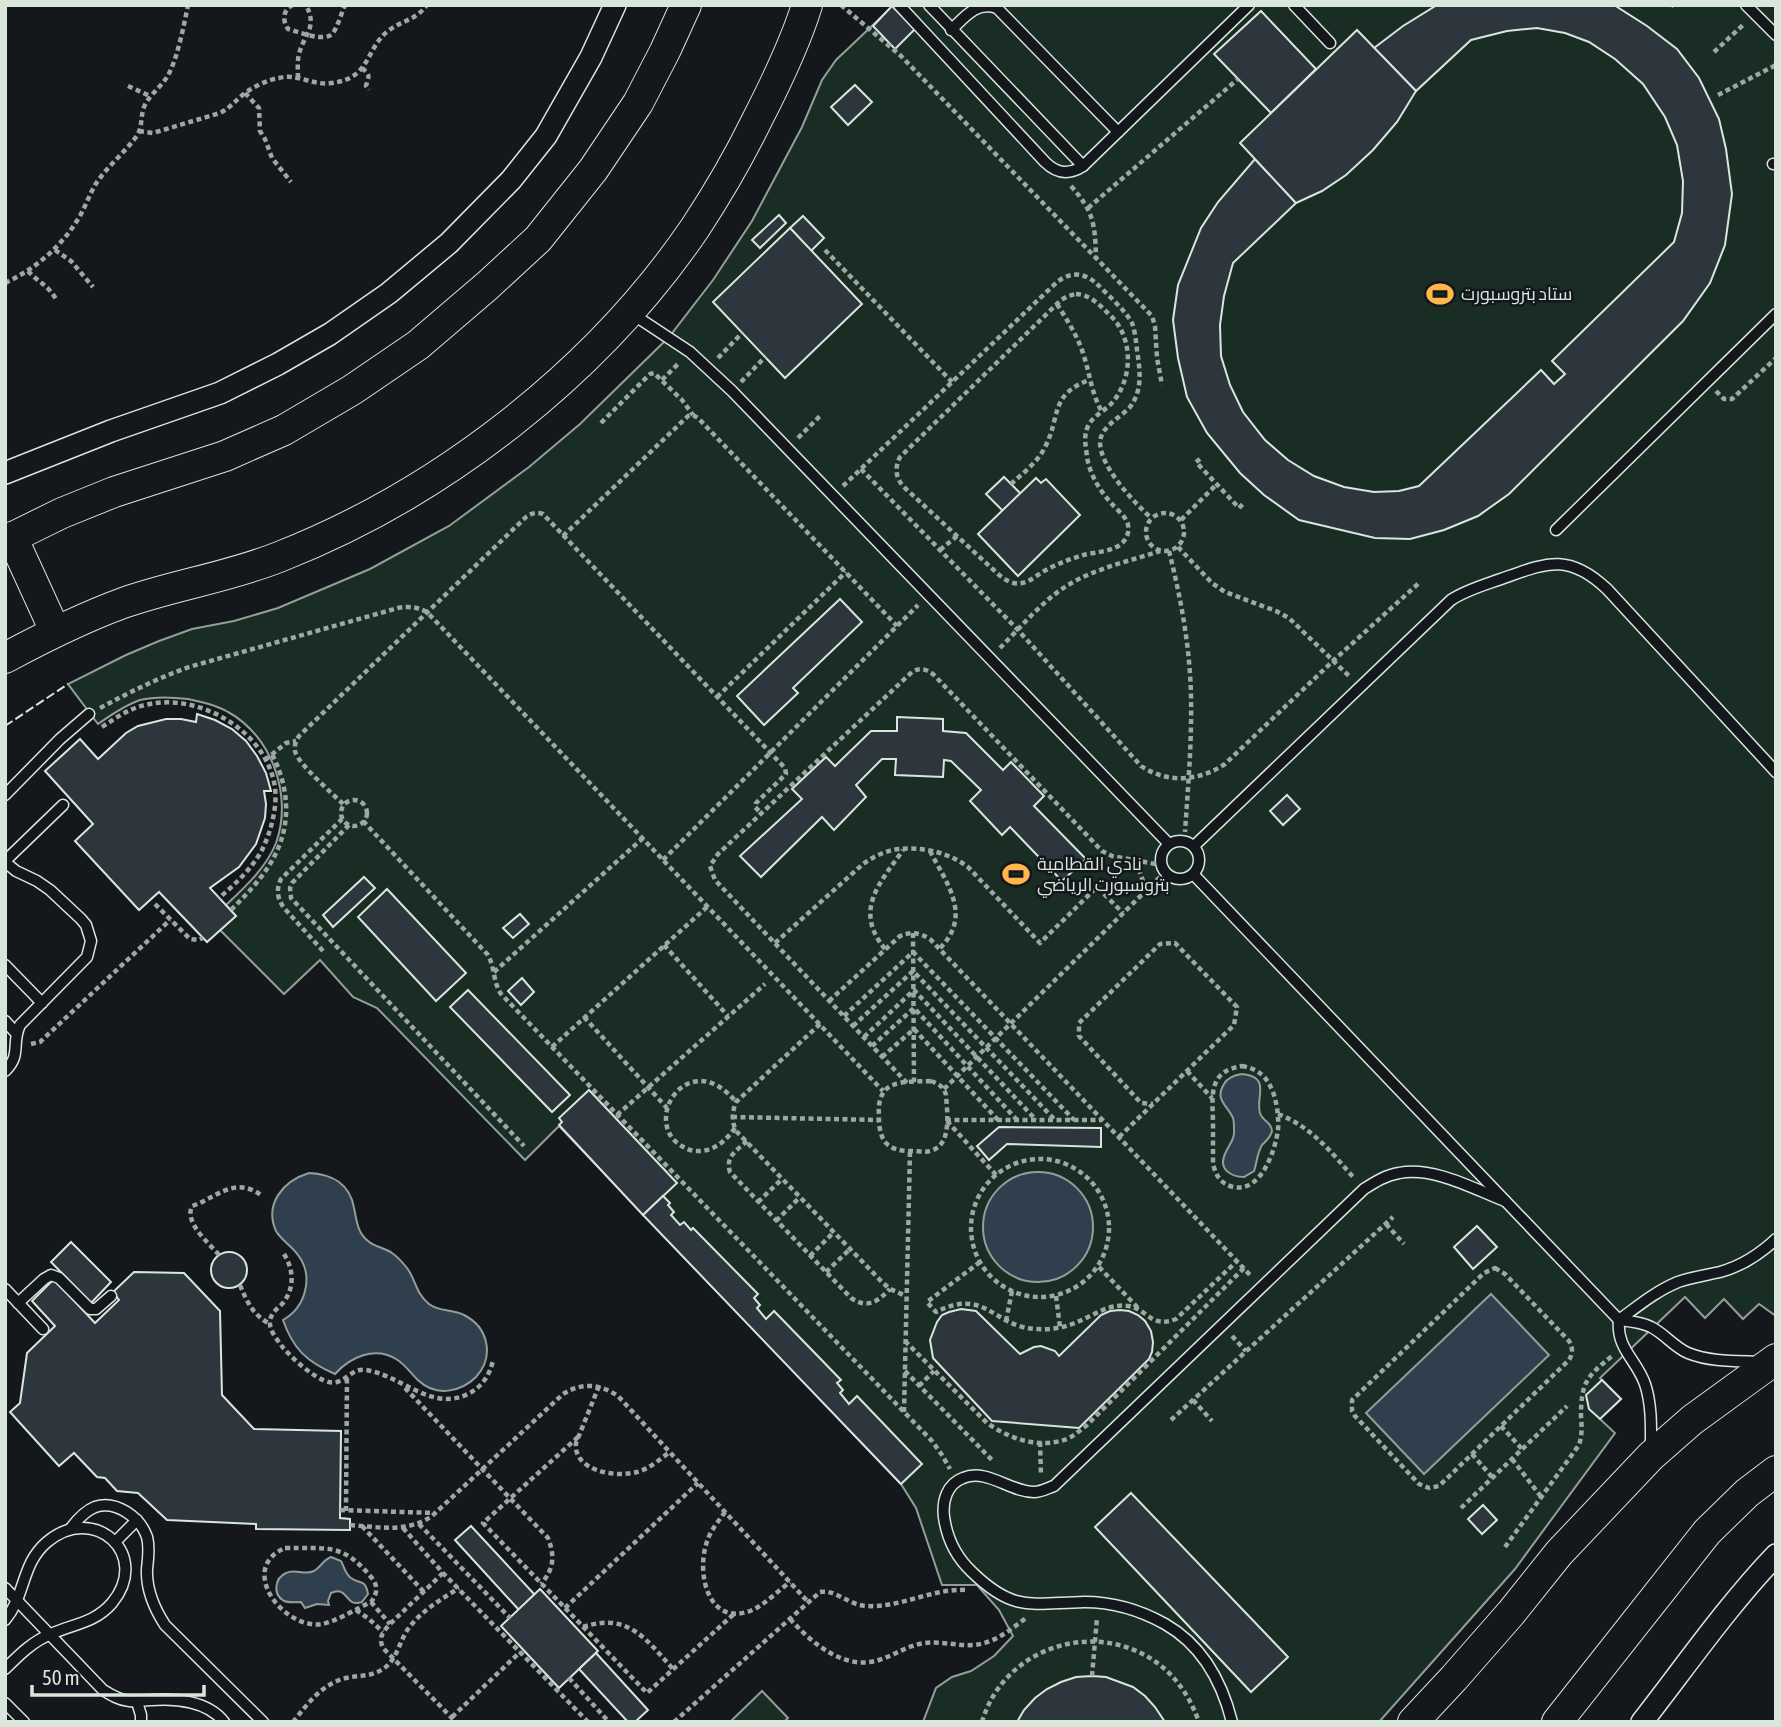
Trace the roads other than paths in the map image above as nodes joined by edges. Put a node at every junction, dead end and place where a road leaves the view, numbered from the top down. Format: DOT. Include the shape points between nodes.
graph roads {
  1 [pos="615,5"];
  2 [pos="685,5"];
  3 [pos="807,5"];
  4 [pos="899,5"];
  5 [pos="929,5"];
  6 [pos="1249,5"];
  7 [pos="1294,5"];
  8 [pos="1751,10"];
  9 [pos="951,30"];
  10 [pos="1776,35"];
  11 [pos="1331,43"];
  12 [pos="1118,132"];
  13 [pos="1083,166"];
  14 [pos="628,311"];
  15 [pos="1776,314"];
  16 [pos="5,473"];
  17 [pos="1556,530"];
  18 [pos="9,539"];
  19 [pos="55,631"];
  20 [pos="5,658"];
  21 [pos="89,714"];
  22 [pos="1776,772"];
  23 [pos="5,795"];
  24 [pos="63,805"];
  25 [pos="1169,844"];
  26 [pos="1194,846"];
  27 [pos="5,862"];
  28 [pos="1194,874"];
  29 [pos="5,965"];
  30 [pos="41,1003"];
  31 [pos="5,1021"];
  32 [pos="16,1033"];
  33 [pos="5,1071"];
  34 [pos="1506,1201"];
  35 [pos="1776,1239"];
  36 [pos="5,1289"];
  37 [pos="111,1296"];
  38 [pos="18,1303"];
  39 [pos="1619,1320"];
  40 [pos="43,1329"];
  41 [pos="1773,1361"];
  42 [pos="1651,1456"];
  43 [pos="1776,1471"];
  44 [pos="137,1520"];
  45 [pos="71,1528"];
  46 [pos="116,1542"];
  47 [pos="1776,1555"];
  48 [pos="126,1569"];
  49 [pos="147,1569"];
  50 [pos="5,1588"];
  51 [pos="18,1601"];
  52 [pos="5,1620"];
  53 [pos="49,1634"];
  54 [pos="5,1669"];
  55 [pos="137,1702"];
  56 [pos="5,1703"];
  57 [pos="24,1722"];
  58 [pos="141,1722"];
  59 [pos="224,1722"];
  60 [pos="263,1722"];
  61 [pos="1232,1722"];
  62 [pos="1413,1722"];
  63 [pos="1557,1722"];
  64 [pos="1642,1722"];
  1 -- 16 [label="street" via="546,136 449,243 389,293 330,334 220,393"];
  2 -- 18 [label="street" via="638,103 593,170 538,239 418,345 284,430 225,456 114,492"];
  3 -- 14 [label="street" via="774,88 735,164 694,229"];
  4 -- 13 [label="lane" via="1051,168 1068,173"];
  5 -- 9 [label="lane"];
  6 -- 12 [label="lane"];
  7 -- 11 [label="lane"];
  8 -- 10 [label="lane"];
  9 -- 12 [label="lane" via="974,9 997,8"];
  9 -- 13 [label="lane"];
  12 -- 13 [label="lane"];
  14 -- 19 [label="street" via="540,400 415,490 278,558 124,603"];
  14 -- 25 [label="lane" via="690,352 732,391"];
  15 -- 17 [label="lane"];
  18 -- 19 [label="street"];
  19 -- 20 [label="street"];
  21 -- 23 [label="lane"];
  22 -- 26 [label="lane" via="1591,575 1573,566 1552,564 1451,600"];
  24 -- 27 [label="lane"];
  25 -- 26 [label="lane" via="1184,841"];
  25 -- 28 [label="lane" via="1161,857 1163,868 1178,880"];
  26 -- 28 [label="lane" via="1200,863"];
  27 -- 30 [label="lane" via="44,885 81,919 89,933 87,957"];
  28 -- 34 [label="lane"];
  29 -- 30 [label="lane"];
  30 -- 32 [label="lane"];
  31 -- 32 [label="lane"];
  32 -- 33 [label="lane" via="16,1057"];
  34 -- 39 [label="lane"];
  34 -- 61 [label="lane" via="1439,1175 1400,1173 1381,1179 1364,1189 1054,1486 1034,1492 975,1475 954,1483 943,1501 945,1528 960,1560 993,1591 1028,1604 1114,1604 1168,1625 1209,1665"];
  35 -- 39 [label="lane" via="1733,1268 1670,1285"];
  36 -- 38 [label="lane"];
  37 -- 38 [label="lane" via="90,1309 51,1275"];
  38 -- 40 [label="lane"];
  39 -- 41 [label="lane" via="1653,1328 1679,1348 1706,1359"];
  39 -- 42 [label="lane" via="1617,1331 1623,1346 1645,1384"];
  41 -- 42 [label="street"];
  42 -- 62 [label="street" via="1559,1553"];
  43 -- 63 [label="street" via="1707,1532"];
  44 -- 45 [label="lane" via="118,1508 96,1507"];
  44 -- 46 [label="lane"];
  44 -- 49 [label="lane" via="149,1547"];
  45 -- 46 [label="lane" via="87,1527"];
  45 -- 51 [label="lane" via="37,1551"];
  46 -- 48 [label="lane"];
  47 -- 64 [label="street"];
  48 -- 49 [label="lane"];
  48 -- 53 [label="lane" via="125,1583 103,1612"];
  49 -- 60 [label="lane" via="151,1598 165,1625"];
  50 -- 51 [label="lane"];
  51 -- 52 [label="lane"];
  51 -- 53 [label="lane"];
  53 -- 54 [label="lane"];
  53 -- 55 [label="lane" via="103,1690"];
  55 -- 58 [label="lane"];
  55 -- 59 [label="lane" via="172,1699 194,1703 215,1712"];
  56 -- 57 [label="lane"];
}
